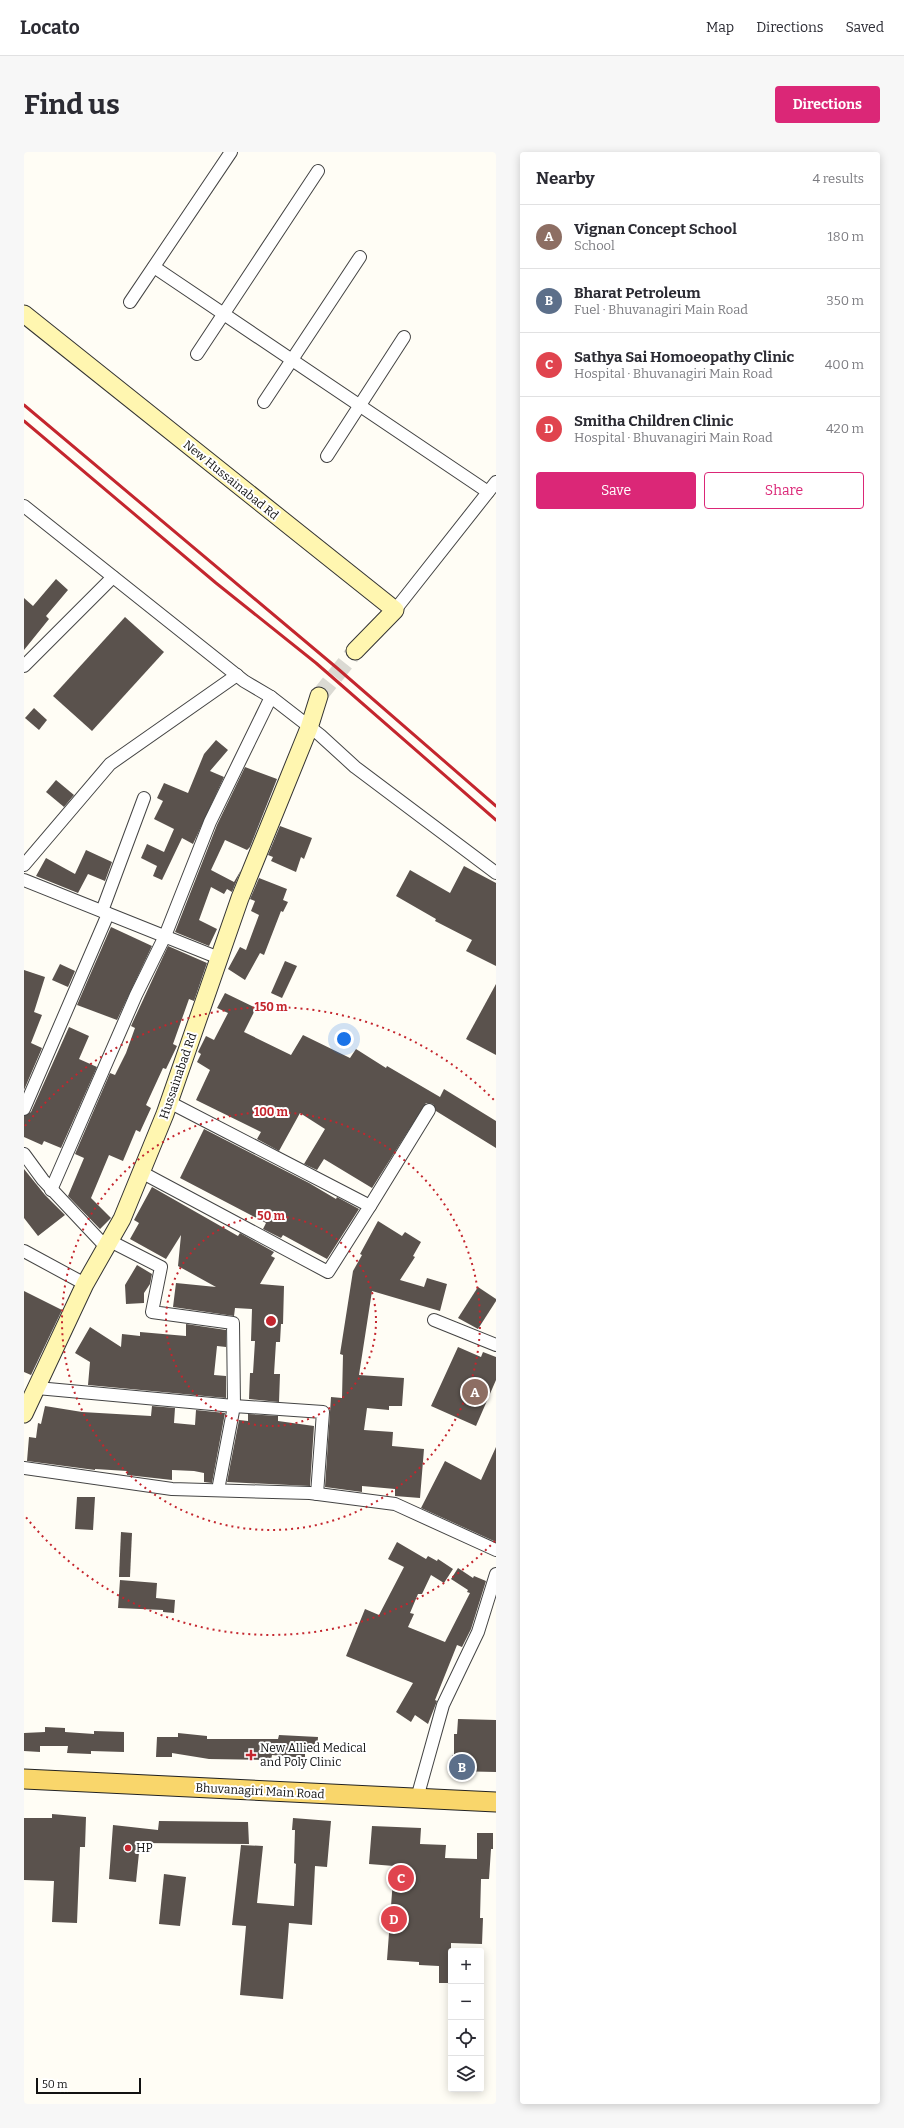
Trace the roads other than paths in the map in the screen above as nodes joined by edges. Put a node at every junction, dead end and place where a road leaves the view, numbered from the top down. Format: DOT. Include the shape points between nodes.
graph roads {
  1 [pos="231,152"];
  2 [pos="318,171"];
  3 [pos="360,257"];
  4 [pos="154,267"];
  5 [pos="130,302"];
  6 [pos="224,313"];
  7 [pos="24,314"];
  8 [pos="404,337"];
  9 [pos="197,354"];
  10 [pos="291,361"];
  11 [pos="264,402"];
  12 [pos="359,406"];
  13 [pos="327,456"];
  14 [pos="496,482"];
  15 [pos="488,492"];
  16 [pos="24,506"];
  17 [pos="113,577"];
  18 [pos="395,610"];
  19 [pos="355,651"];
  20 [pos="24,666"];
  21 [pos="237,675"];
  22 [pos="319,696"];
  23 [pos="271,697"];
  24 [pos="309,728"];
  25 [pos="144,798"];
  26 [pos="24,865"];
  27 [pos="496,873"];
  28 [pos="24,880"];
  29 [pos="105,913"];
  30 [pos="166,936"];
  31 [pos="219,958"];
  32 [pos="169,1102"];
  33 [pos="24,1109"];
  34 [pos="429,1110"];
  35 [pos="24,1154"];
  36 [pos="141,1172"];
  37 [pos="51,1190"];
  38 [pos="370,1206"];
  39 [pos="108,1244"];
  40 [pos="24,1251"];
  41 [pos="86,1284"];
  42 [pos="434,1320"];
  43 [pos="496,1345"];
  44 [pos="37,1388"];
  45 [pos="234,1406"];
  46 [pos="24,1414"];
  47 [pos="24,1468"];
  48 [pos="218,1490"];
  49 [pos="317,1494"];
  50 [pos="496,1550"];
  51 [pos="496,1574"];
  52 [pos="494,1590"];
  53 [pos="24,1779"];
  54 [pos="24,1792"];
  55 [pos="417,1798"];
  56 [pos="496,1802"];
  57 [pos="496,1815"];
  1 -- 4 [label="street"];
  2 -- 6 [label="street"];
  3 -- 10 [label="street"];
  4 -- 5 [label="street"];
  4 -- 6 [label="street"];
  6 -- 9 [label="street"];
  6 -- 10 [label="street"];
  7 -- 18 [label="street, New Hussainabad Rd"];
  8 -- 12 [label="street"];
  10 -- 11 [label="street"];
  10 -- 12 [label="street"];
  12 -- 13 [label="street"];
  12 -- 15 [label="street"];
  14 -- 15 [label="street"];
  15 -- 18 [label="street"];
  16 -- 17 [label="street"];
  17 -- 20 [label="street"];
  17 -- 21 [label="street"];
  18 -- 19 [label="street"];
  21 -- 23 [label="street"];
  21 -- 26 [label="street" via="110,764"];
  22 -- 24 [label="street"];
  23 -- 24 [label="street"];
  23 -- 30 [label="street" via="210,822"];
  24 -- 27 [label="street" via="355,767"];
  24 -- 31 [label="street, Hussainabad Rd" via="240,898"];
  25 -- 29 [label="street"];
  28 -- 29 [label="street"];
  29 -- 30 [label="street"];
  29 -- 33 [label="street"];
  30 -- 31 [label="street"];
  30 -- 37 [label="street" via="136,995"];
  31 -- 32 [label="street, Hussainabad Rd"];
  32 -- 36 [label="street, Hussainabad Rd"];
  32 -- 38 [label="street"];
  34 -- 38 [label="street"];
  35 -- 37 [label="street"];
  36 -- 38 [label="street" via="328,1272"];
  36 -- 39 [label="street, Hussainabad Rd" via="122,1219"];
  37 -- 39 [label="street"];
  39 -- 41 [label="street, Hussainabad Rd"];
  39 -- 45 [label="street" via="161,1268 152,1312 233,1323"];
  40 -- 41 [label="street"];
  41 -- 44 [label="street, Hussainabad Rd"];
  42 -- 43 [label="street"];
  44 -- 45 [label="street"];
  44 -- 46 [label="street, Hussainabad Rd"];
  45 -- 48 [label="street"];
  45 -- 49 [label="street" via="323,1412"];
  47 -- 48 [label="street" via="172,1489"];
  48 -- 49 [label="street"];
  49 -- 50 [label="street" via="395,1504"];
  51 -- 52 [label="street"];
  52 -- 55 [label="street" via="478,1632 443,1705"];
  53 -- 55 [label="main road, Bhuvanagiri Main Road"];
  54 -- 57 [label="main road, Bhuvanagiri Main Road"];
  55 -- 56 [label="main road, Bhuvanagiri Main Road"];
}
